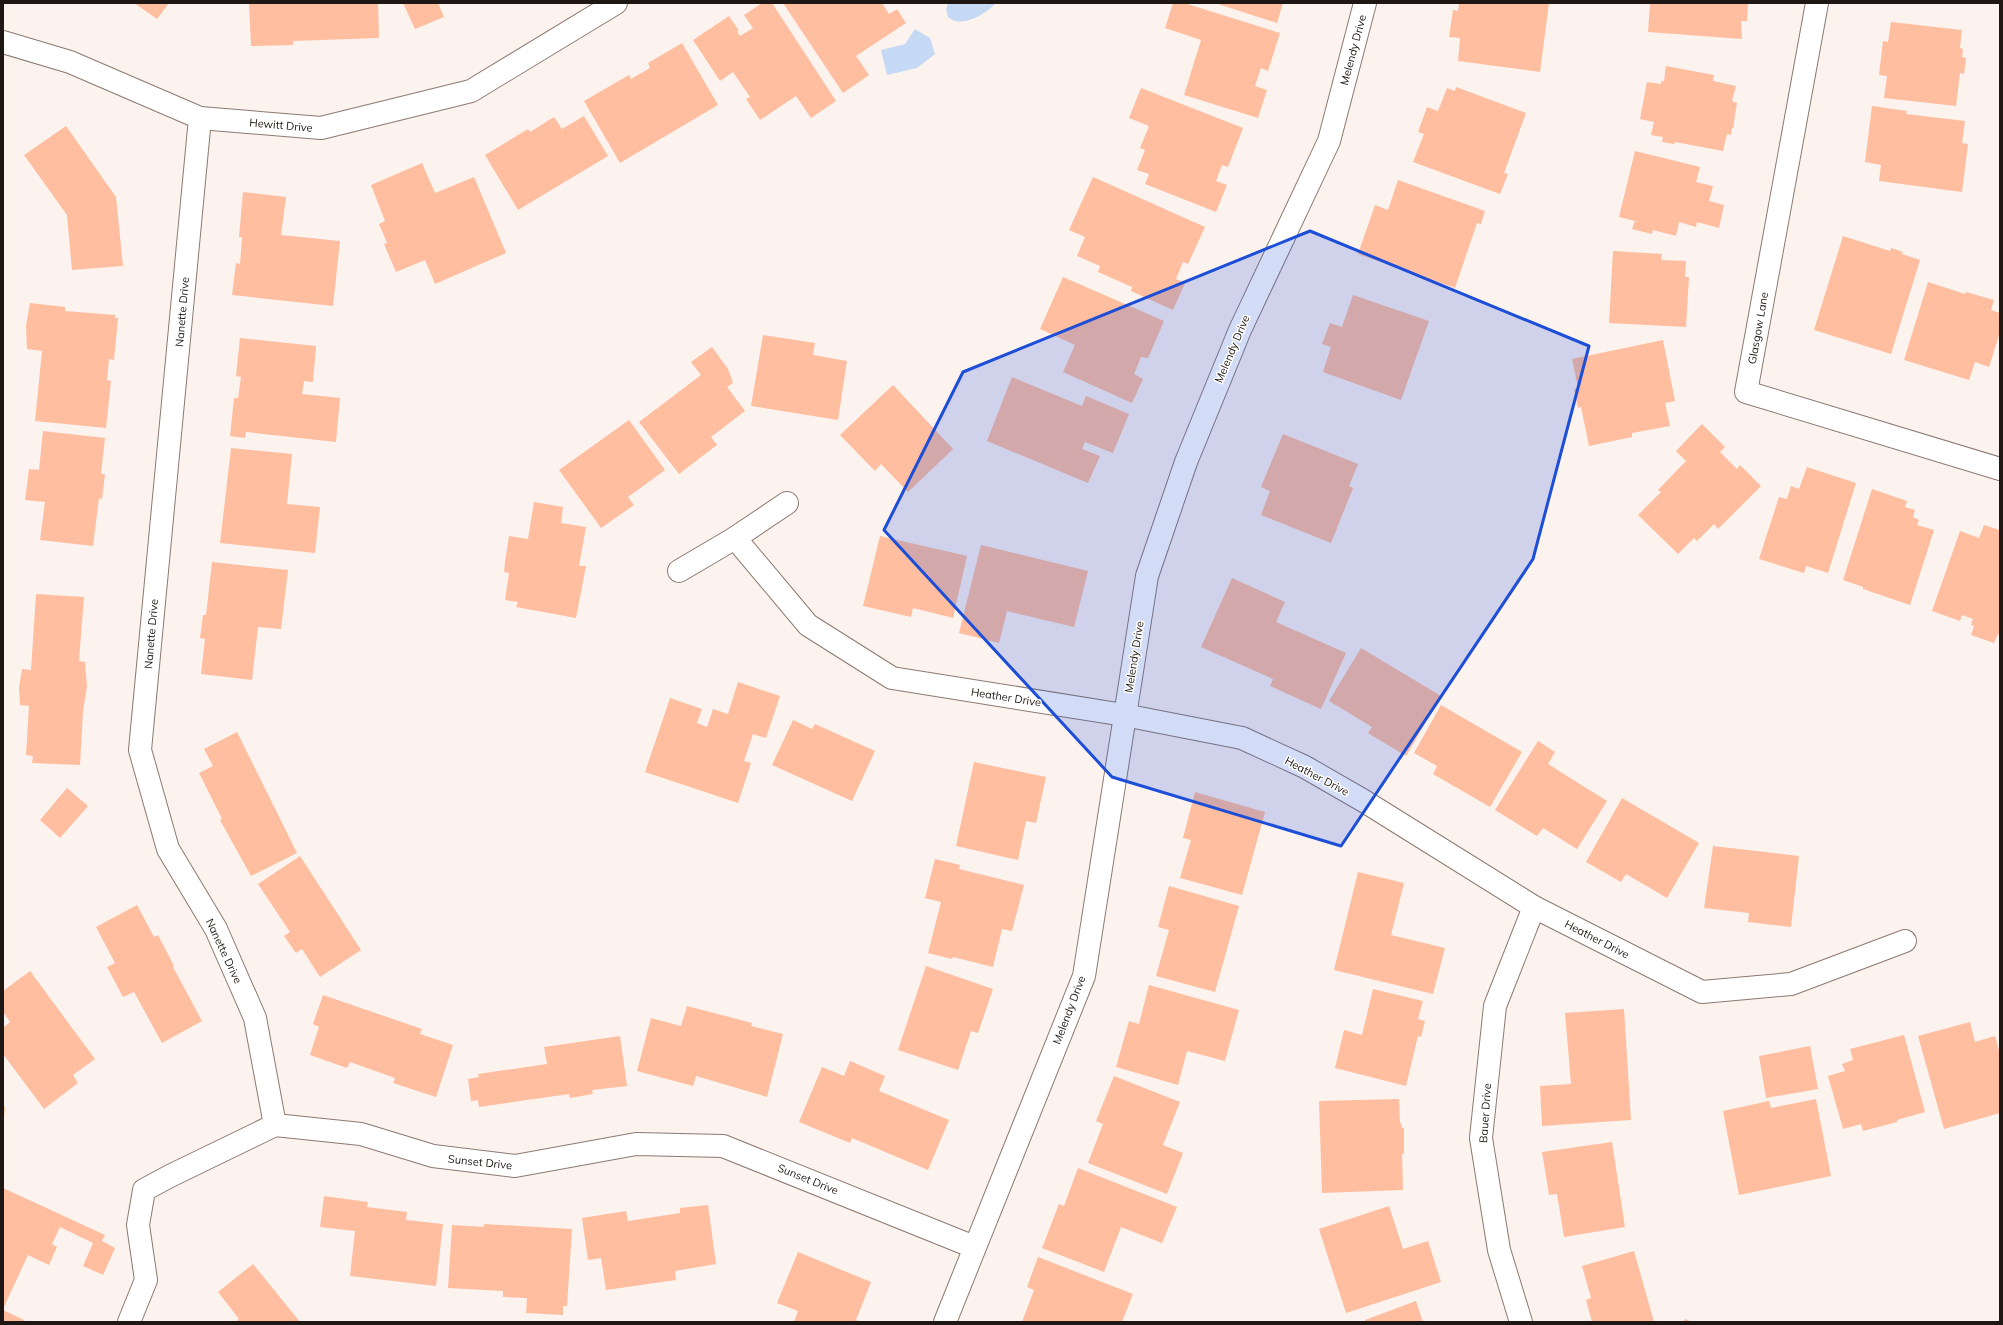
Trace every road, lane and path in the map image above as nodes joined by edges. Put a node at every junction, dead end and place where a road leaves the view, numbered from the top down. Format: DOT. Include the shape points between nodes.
graph roads {
  1 [pos="616,3"];
  2 [pos="1365,3"];
  3 [pos="1817,3"];
  4 [pos="3,42"];
  5 [pos="200,118"];
  6 [pos="2000,469"];
  7 [pos="787,504"];
  8 [pos="735,538"];
  9 [pos="679,571"];
  10 [pos="1124,715"];
  11 [pos="1534,907"];
  12 [pos="1905,941"];
  13 [pos="275,1125"];
  14 [pos="974,1247"];
  15 [pos="129,1322"];
  16 [pos="944,1322"];
  17 [pos="1521,1322"];
  1 -- 5 [label="street, Hewitt Drive" via="471,91 320,128"];
  2 -- 10 [label="street, Melendy Drive" via="1329,140 1240,330 1186,462 1147,576"];
  3 -- 6 [label="street, Glasgow Lane" via="1746,392"];
  4 -- 5 [label="street, Hewitt Drive" via="70,62"];
  5 -- 13 [label="street, Nanette Drive" via="140,750 168,849 216,929 255,1018"];
  7 -- 8 [label="street"];
  8 -- 9 [label="street"];
  8 -- 10 [label="street, Heather Drive" via="808,626 892,678"];
  10 -- 11 [label="street, Heather Drive" via="1242,738 1298,764 1364,801"];
  10 -- 14 [label="street, Melendy Drive" via="1084,976"];
  11 -- 12 [label="street, Heather Drive" via="1702,992 1791,984"];
  11 -- 17 [label="street, Bauer Drive" via="1495,1006 1482,1138 1499,1250"];
  13 -- 14 [label="street, Sunset Drive" via="360,1134 433,1156 515,1166 636,1144 723,1146"];
  13 -- 15 [label="street" via="144,1190 138,1226 146,1280"];
  14 -- 16 [label="street, Melendy Drive"];
}
